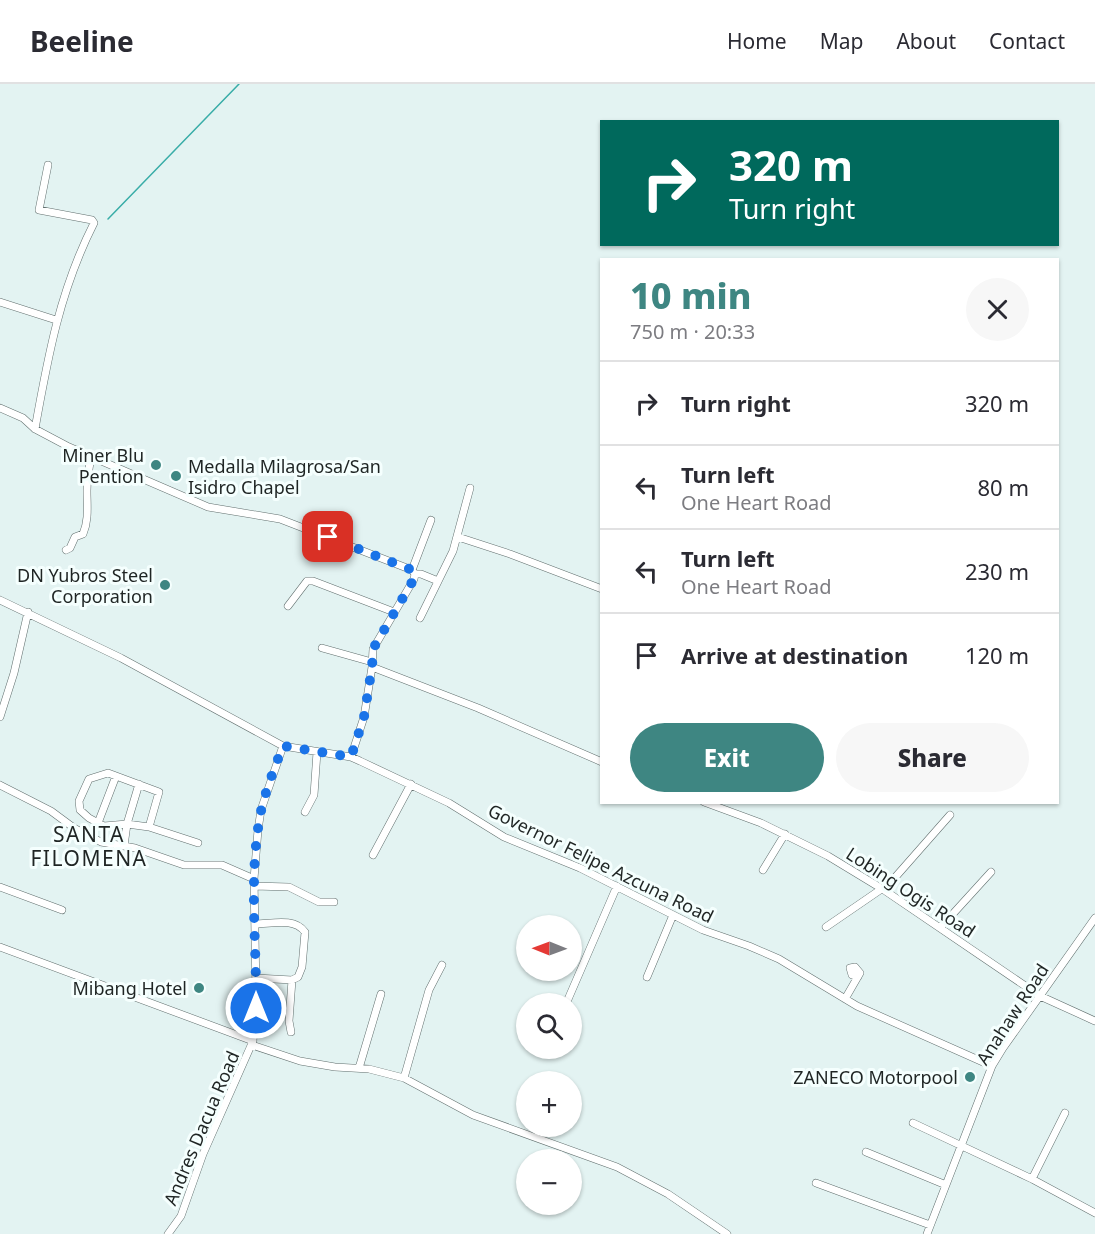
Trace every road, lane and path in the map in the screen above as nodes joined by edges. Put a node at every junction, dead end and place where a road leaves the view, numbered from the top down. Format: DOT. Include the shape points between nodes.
graph roads {
  1 [pos="48,165"];
  2 [pos="0,302"];
  3 [pos="56,320"];
  4 [pos="0,408"];
  5 [pos="35,429"];
  6 [pos="91,457"];
  7 [pos="470,488"];
  8 [pos="431,520"];
  9 [pos="458,537"];
  10 [pos="66,550"];
  11 [pos="414,572"];
  12 [pos="438,581"];
  13 [pos="600,588"];
  14 [pos="0,600"];
  15 [pos="288,606"];
  16 [pos="28,612"];
  17 [pos="394,612"];
  18 [pos="420,618"];
  19 [pos="322,648"];
  20 [pos="372,665"];
  21 [pos="0,717"];
  22 [pos="283,746"];
  23 [pos="317,752"];
  24 [pos="351,757"];
  25 [pos="600,761"];
  26 [pos="116,776"];
  27 [pos="139,784"];
  28 [pos="411,784"];
  29 [pos="0,785"];
  30 [pos="709,804"];
  31 [pos="305,812"];
  32 [pos="950,815"];
  33 [pos="98,823"];
  34 [pos="127,824"];
  35 [pos="149,826"];
  36 [pos="785,834"];
  37 [pos="198,843"];
  38 [pos="124,846"];
  39 [pos="373,855"];
  40 [pos="763,870"];
  41 [pos="991,872"];
  42 [pos="254,883"];
  43 [pos="616,886"];
  44 [pos="0,887"];
  45 [pos="882,890"];
  46 [pos="334,902"];
  47 [pos="62,910"];
  48 [pos="673,915"];
  49 [pos="1095,918"];
  50 [pos="255,924"];
  51 [pos="826,927"];
  52 [pos="940,928"];
  53 [pos="0,947"];
  54 [pos="442,965"];
  55 [pos="647,977"];
  56 [pos="858,977"];
  57 [pos="256,978"];
  58 [pos="292,980"];
  59 [pos="572,993"];
  60 [pos="381,994"];
  61 [pos="1040,996"];
  62 [pos="844,999"];
  63 [pos="1095,1022"];
  64 [pos="291,1032"];
  65 [pos="253,1043"];
  66 [pos="992,1066"];
  67 [pos="359,1068"];
  68 [pos="404,1078"];
  69 [pos="1065,1113"];
  70 [pos="913,1123"];
  71 [pos="962,1145"];
  72 [pos="866,1152"];
  73 [pos="1032,1179"];
  74 [pos="816,1183"];
  75 [pos="946,1185"];
  76 [pos="1095,1213"];
  77 [pos="930,1225"];
  78 [pos="168,1234"];
  79 [pos="727,1234"];
  80 [pos="927,1234"];
  1 -- 3 [label="street" via="39,210 94,223 75,262"];
  2 -- 3 [label="street"];
  3 -- 5 [label="street"];
  4 -- 5 [label="street" via="23,418"];
  5 -- 6 [label="street"];
  6 -- 10 [label="street" via="86,526"];
  6 -- 11 [label="street" via="208,507 280,519"];
  7 -- 9 [label="street"];
  8 -- 11 [label="street"];
  9 -- 12 [label="street"];
  9 -- 13 [label="street"];
  11 -- 12 [label="street"];
  11 -- 17 [label="street" via="414,579"];
  12 -- 18 [label="street"];
  14 -- 16 [label="street, Governor Felipe Azcuna Road"];
  15 -- 17 [label="street" via="307,581 314,581"];
  16 -- 21 [label="street"];
  16 -- 22 [label="street, Governor Felipe Azcuna Road"];
  17 -- 20 [label="street" via="373,649"];
  19 -- 20 [label="street"];
  20 -- 24 [label="street" via="361,729"];
  20 -- 25 [label="street"];
  22 -- 23 [label="street, Governor Felipe Azcuna Road"];
  22 -- 42 [label="street, Andres Dacua Road" via="261,810"];
  23 -- 24 [label="street, Governor Felipe Azcuna Road"];
  23 -- 31 [label="street" via="314,795"];
  24 -- 28 [label="street, Governor Felipe Azcuna Road"];
  26 -- 27 [label="street"];
  26 -- 33 [label="street"];
  26 -- 33 [label="street" via="108,773 89,779 79,801 80,810"];
  27 -- 34 [label="street"];
  27 -- 35 [label="street" via="159,792"];
  28 -- 39 [label="street"];
  28 -- 43 [label="street, Governor Felipe Azcuna Road" via="504,837"];
  29 -- 38 [label="street" via="51,811 89,837"];
  30 -- 36 [label="street, Lobing Ogis Road"];
  32 -- 45 [label="street"];
  33 -- 34 [label="street"];
  34 -- 35 [label="street"];
  34 -- 38 [label="street"];
  35 -- 37 [label="street"];
  36 -- 40 [label="street"];
  36 -- 45 [label="street, Lobing Ogis Road"];
  38 -- 42 [label="street" via="184,866 222,865"];
  41 -- 52 [label="street"];
  42 -- 46 [label="street" via="288,887 319,902"];
  42 -- 50 [label="street, Andres Dacua Road"];
  43 -- 48 [label="street, Governor Felipe Azcuna Road"];
  43 -- 59 [label="street"];
  44 -- 47 [label="street"];
  45 -- 51 [label="street"];
  45 -- 52 [label="street, Lobing Ogis Road"];
  48 -- 55 [label="street"];
  48 -- 62 [label="street, Governor Felipe Azcuna Road" via="779,959"];
  49 -- 61 [label="street, Anahaw Road"];
  50 -- 57 [label="street, Andres Dacua Road"];
  50 -- 58 [label="street" via="291,922 303,928 302,967"];
  52 -- 61 [label="street, Lobing Ogis Road"];
  53 -- 65 [label="street"];
  54 -- 68 [label="street" via="429,990"];
  56 -- 62 [label="street"];
  57 -- 58 [label="street"];
  57 -- 65 [label="street, Andres Dacua Road"];
  58 -- 64 [label="street"];
  60 -- 67 [label="street"];
  61 -- 63 [label="street, Lobing Ogis Road"];
  61 -- 66 [label="street, Anahaw Road"];
  62 -- 66 [label="street, Governor Felipe Azcuna Road"];
  65 -- 67 [label="street" via="300,1061"];
  65 -- 78 [label="street, Andres Dacua Road" via="203,1154 181,1216"];
  66 -- 71 [label="street, Anahaw Road"];
  67 -- 68 [label="street"];
  68 -- 79 [label="street" via="473,1115 617,1167 668,1194"];
  69 -- 73 [label="street"];
  70 -- 71 [label="street"];
  71 -- 73 [label="street"];
  71 -- 75 [label="street, Anahaw Road"];
  72 -- 75 [label="street"];
  73 -- 76 [label="street"];
  74 -- 77 [label="street"];
  75 -- 77 [label="street, Anahaw Road"];
  77 -- 80 [label="street, Anahaw Road"];
}
